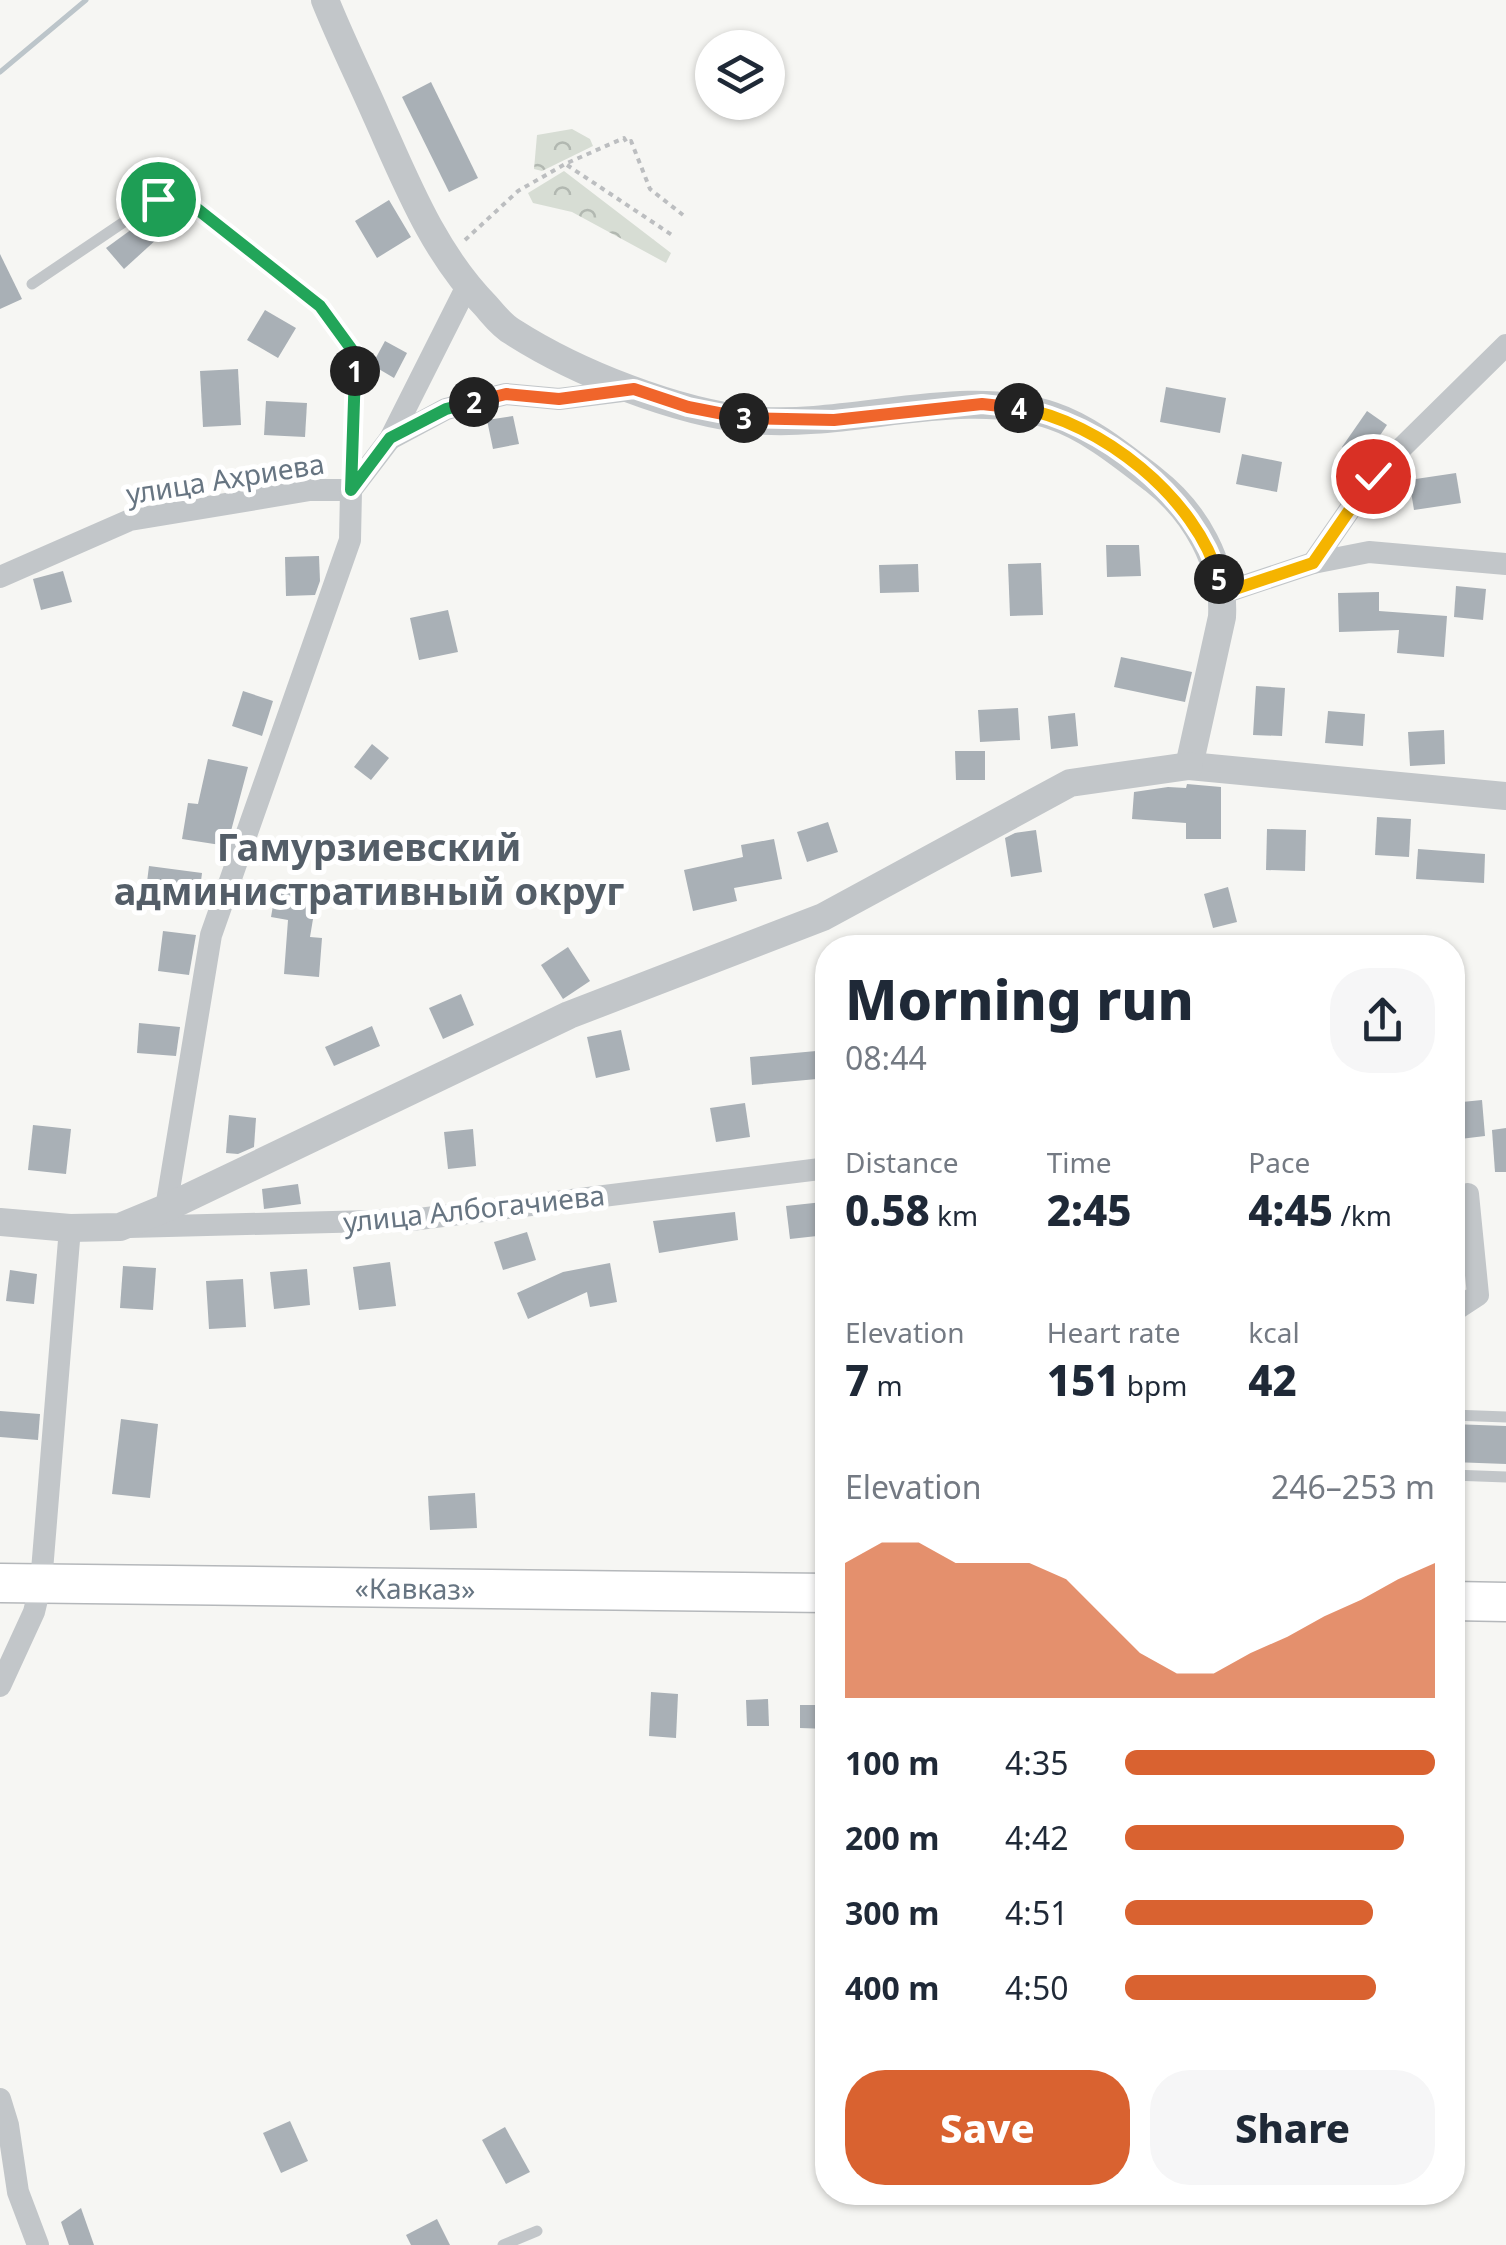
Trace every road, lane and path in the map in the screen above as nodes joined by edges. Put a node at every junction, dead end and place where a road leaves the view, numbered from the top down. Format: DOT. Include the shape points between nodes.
graph roads {
  1 [pos="325,0"];
  2 [pos="565,164"];
  3 [pos="684,215"];
  4 [pos="675,238"];
  5 [pos="446,256"];
  6 [pos="32,284"];
  7 [pos="466,286"];
  8 [pos="1506,345"];
  9 [pos="634,389"];
  10 [pos="390,438"];
  11 [pos="351,490"];
  12 [pos="1313,563"];
  13 [pos="1506,564"];
  14 [pos="0,578"];
  15 [pos="1223,593"];
  16 [pos="1189,766"];
  17 [pos="1506,796"];
  18 [pos="815,1170"];
  19 [pos="1468,1194"];
  20 [pos="166,1208"];
  21 [pos="0,1222"];
  22 [pos="120,1227"];
  23 [pos="70,1228"];
  24 [pos="1465,1304"];
  25 [pos="1465,1414"];
  26 [pos="1506,1416"];
  27 [pos="1465,1475"];
  28 [pos="1506,1477"];
  29 [pos="0,1583"];
  30 [pos="40,1583"];
  31 [pos="815,1592"];
  32 [pos="1465,1601"];
  33 [pos="1506,1602"];
  34 [pos="0,1686"];
  35 [pos="0,2099"];
  36 [pos="537,2231"];
  37 [pos="38,2245"];
  38 [pos="503,2245"];
  1 -- 5 [label="street" via="421,215"];
  2 -- 3 [label="path" via="624,138 650,189"];
  2 -- 4 [label="path"];
  2 -- 5 [label="path" via="518,190"];
  5 -- 7 [label="street"];
  6 -- 11 [label="lane" via="158,199 182,197 320,306 355,354"];
  7 -- 9 [label="street" via="510,331"];
  7 -- 10 [label="street"];
  8 -- 12 [label="street" via="1373,476"];
  9 -- 10 [label="street" via="559,399 506,394 446,409"];
  9 -- 15 [label="street" via="752,420 834,420 982,404 1056,416 1173,495 1202,537"];
  10 -- 11 [label="street"];
  11 -- 14 [label="street, улица Ахриева" via="310,490 130,520"];
  11 -- 20 [label="street" via="350,540 211,935"];
  12 -- 13 [label="street" via="1369,552"];
  12 -- 15 [label="street"];
  15 -- 16 [label="street"];
  16 -- 17 [label="street"];
  16 -- 20 [label="street" via="1070,783 823,917 569,1015"];
  18 -- 22 [label="street, улица Албогачиева" via="411,1220"];
  19 -- 24 [label="street" via="1478,1296"];
  20 -- 22 [label="street"];
  21 -- 23 [label="street, улица Албогачиева"];
  22 -- 23 [label="street, улица Албогачиева"];
  23 -- 30 [label="street"];
  25 -- 26 [label="lane"];
  27 -- 28 [label="lane"];
  29 -- 30 [label="highway, «Кавказ»"];
  30 -- 31 [label="highway, «Кавказ»"];
  30 -- 34 [label="street"];
  32 -- 33 [label="highway"];
  35 -- 37 [label="street" via="18,2192"];
  36 -- 38 [label="lane"];
}
